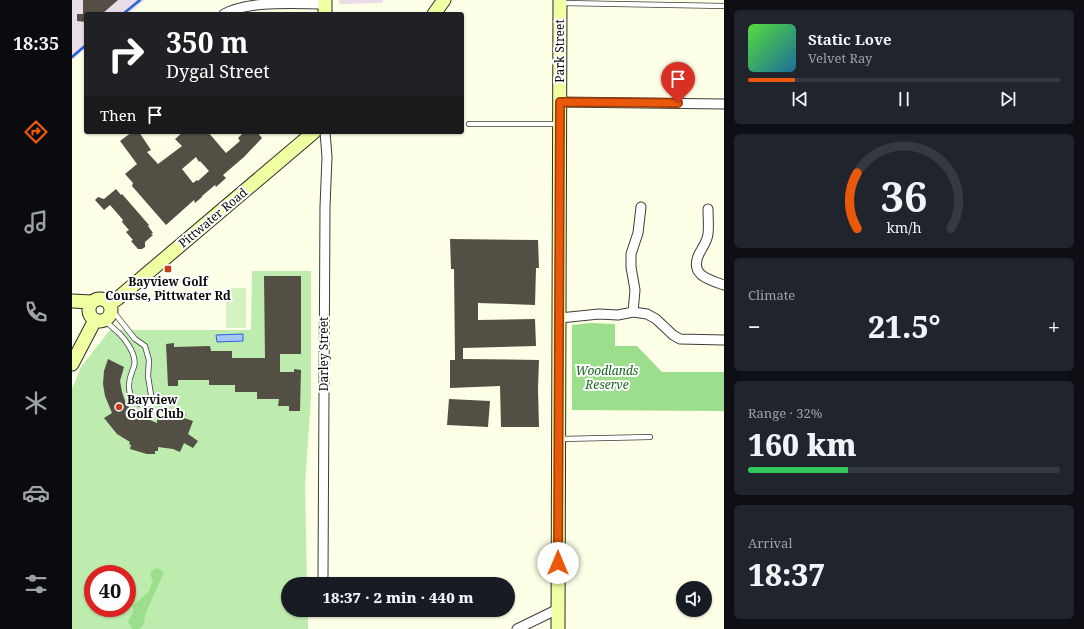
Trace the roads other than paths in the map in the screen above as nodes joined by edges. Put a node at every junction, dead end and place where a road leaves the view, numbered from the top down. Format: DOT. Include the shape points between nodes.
graph roads {
  1 [pos="444,0"];
  2 [pos="560,2"];
  3 [pos="325,6"];
  4 [pos="724,6"];
  5 [pos="228,12"];
  6 [pos="435,12"];
  7 [pos="560,102"];
  8 [pos="724,104"];
  9 [pos="469,124"];
  10 [pos="559,124"];
  11 [pos="312,134"];
  12 [pos="325,134"];
  13 [pos="641,207"];
  14 [pos="708,208"];
  15 [pos="724,285"];
  16 [pos="72,301"];
  17 [pos="92,302"];
  18 [pos="633,312"];
  19 [pos="105,314"];
  20 [pos="560,318"];
  21 [pos="724,340"];
  22 [pos="72,364"];
  23 [pos="650,437"];
  24 [pos="558,439"];
  25 [pos="323,576"];
  26 [pos="558,609"];
  27 [pos="517,629"];
  28 [pos="558,629"];
  1 -- 6 [label="street"];
  2 -- 4 [label="lane"];
  2 -- 7 [label="street, Park Street"];
  3 -- 5 [label="street" via="256,4"];
  7 -- 8 [label="street"];
  7 -- 10 [label="street, Park Street"];
  9 -- 10 [label="lane"];
  10 -- 20 [label="street, Park Street"];
  11 -- 19 [label="street, Pittwater Road" via="118,299"];
  12 -- 25 [label="street, Darley Street"];
  13 -- 18 [label="street" via="638,233 631,254 635,290"];
  14 -- 15 [label="street" via="708,234 696,264 698,272 703,277"];
  16 -- 17 [label="street"];
  17 -- 19 [label="street" via="96,299 106,300"];
  17 -- 19 [label="street" via="89,312 91,317"];
  18 -- 20 [label="street"];
  18 -- 21 [label="street" via="647,314 656,319 672,335 680,339"];
  19 -- 19 [label="lane" via="145,346 149,360 149,404 144,406 132,399 129,383 135,366 133,354 124,337"];
  19 -- 22 [label="street, Pittwater Road"];
  20 -- 24 [label="street, Park Street"];
  23 -- 24 [label="lane"];
  24 -- 26 [label="street, Park Street"];
  26 -- 27 [label="street"];
  26 -- 28 [label="street, Park Street"];
}
